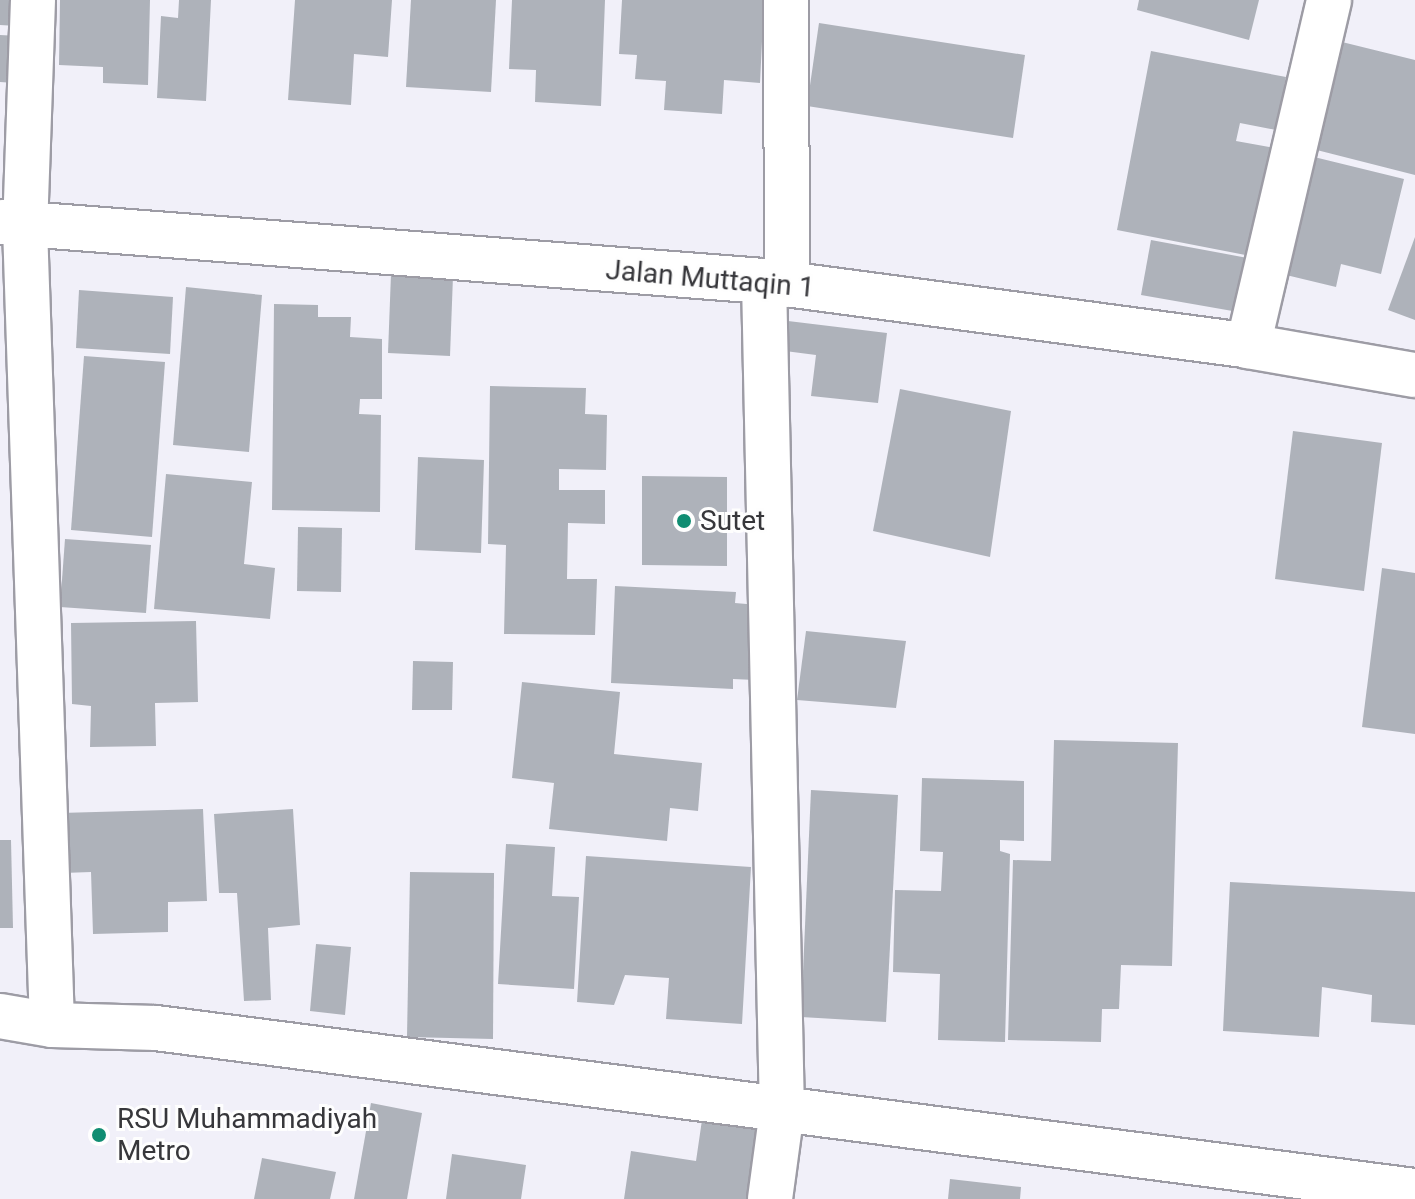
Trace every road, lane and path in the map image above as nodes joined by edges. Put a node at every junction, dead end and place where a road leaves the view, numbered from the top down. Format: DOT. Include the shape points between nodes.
graph roads {
  1 [pos="33,0"];
  2 [pos="786,0"];
  3 [pos="1329,0"];
  4 [pos="12,224"];
  5 [pos="776,283"];
  6 [pos="1248,346"];
  7 [pos="1415,375"];
  8 [pos="0,1016"];
  9 [pos="52,1025"];
  10 [pos="782,1110"];
  11 [pos="1415,1191"];
  12 [pos="770,1199"];
  1 -- 4 [label="street"];
  2 -- 5 [label="street"];
  3 -- 6 [label="street"];
  4 -- 5 [label="street, Jalan Muttaqin 1"];
  4 -- 9 [label="street"];
  5 -- 6 [label="street, Jalan Muttaqin 1"];
  5 -- 10 [label="street"];
  6 -- 7 [label="street, Jalan Muttaqin 1"];
  8 -- 9 [label="street"];
  9 -- 10 [label="street" via="156,1028"];
  10 -- 11 [label="street"];
  10 -- 12 [label="street"];
}
